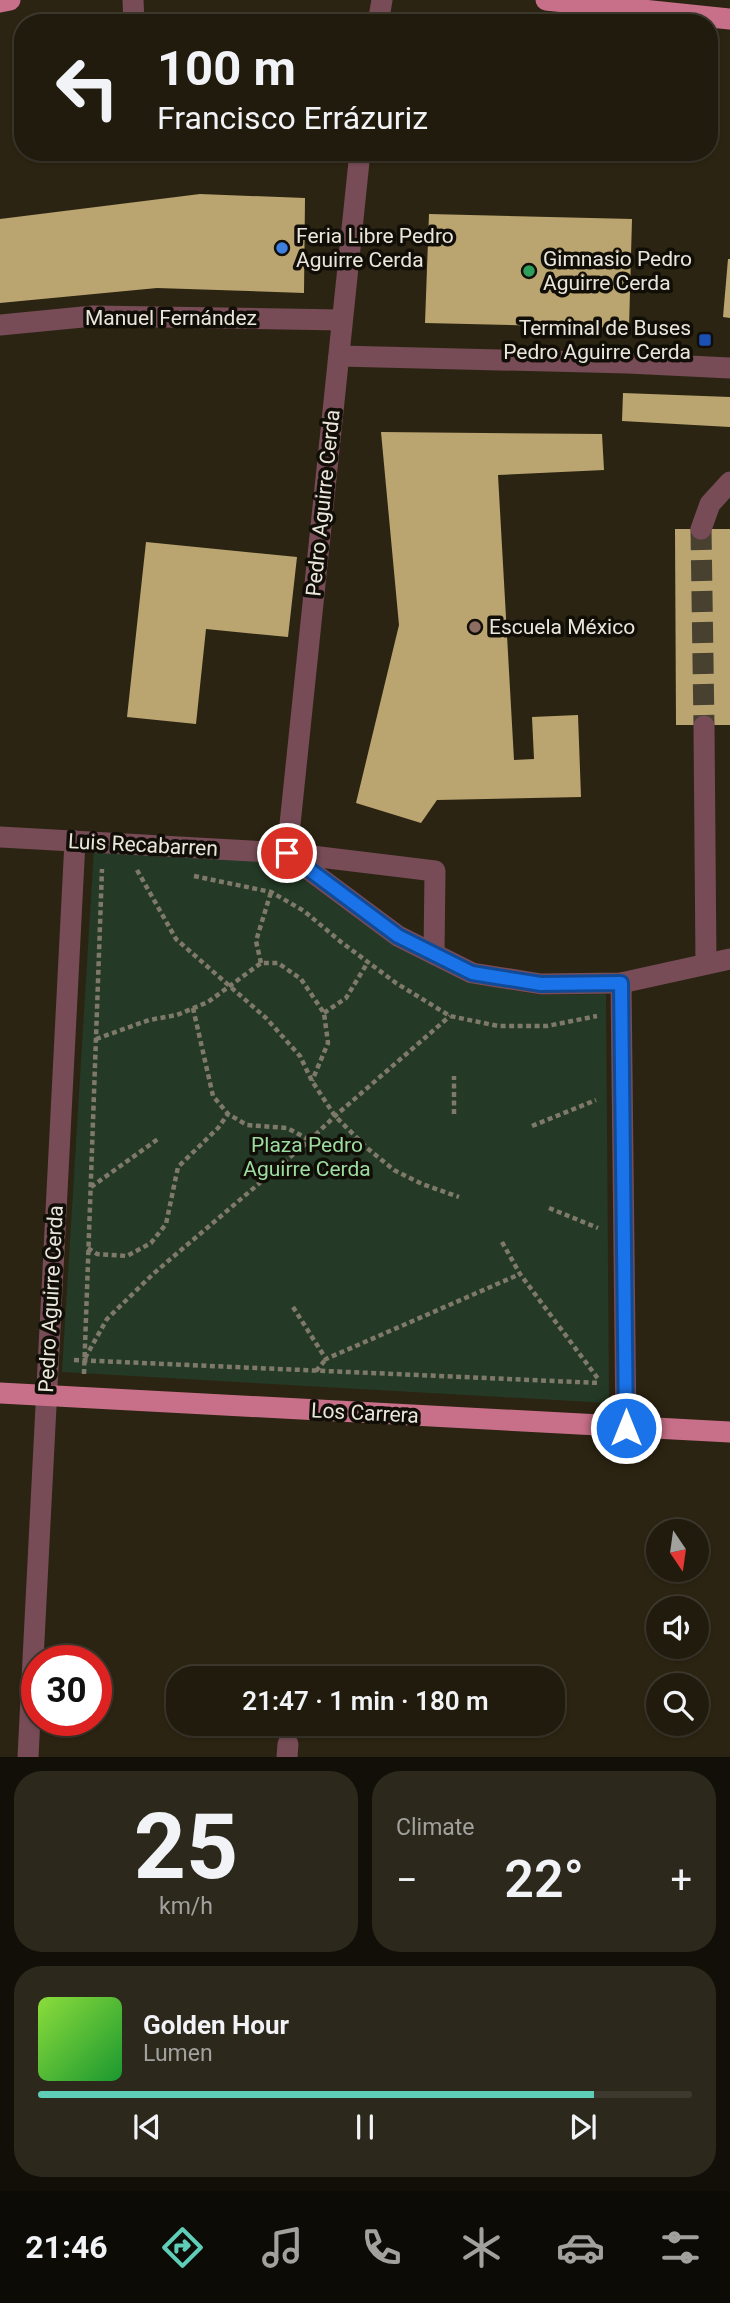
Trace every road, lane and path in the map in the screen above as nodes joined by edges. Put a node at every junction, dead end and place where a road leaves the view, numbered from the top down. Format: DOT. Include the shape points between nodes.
graph roads {
  1 [pos="10,0"];
  2 [pos="546,0"];
  3 [pos="0,2"];
  4 [pos="682,14"];
  5 [pos="358,161"];
  6 [pos="342,320"];
  7 [pos="0,325"];
  8 [pos="339,356"];
  9 [pos="730,368"];
  10 [pos="730,482"];
  11 [pos="701,529"];
  12 [pos="704,726"];
  13 [pos="0,837"];
  14 [pos="75,841"];
  15 [pos="287,853"];
  16 [pos="114,869"];
  17 [pos="125,869"];
  18 [pos="137,870"];
  19 [pos="149,871"];
  20 [pos="184,873"];
  21 [pos="271,892"];
  22 [pos="434,954"];
  23 [pos="730,959"];
  24 [pos="369,962"];
  25 [pos="261,963"];
  26 [pos="706,963"];
  27 [pos="621,983"];
  28 [pos="229,985"];
  29 [pos="192,1008"];
  30 [pos="622,1011"];
  31 [pos="324,1013"];
  32 [pos="450,1016"];
  33 [pos="96,1039"];
  34 [pos="454,1076"];
  35 [pos="312,1081"];
  36 [pos="596,1100"];
  37 [pos="228,1114"];
  38 [pos="454,1114"];
  39 [pos="335,1116"];
  40 [pos="532,1126"];
  41 [pos="158,1139"];
  42 [pos="310,1140"];
  43 [pos="90,1188"];
  44 [pos="459,1197"];
  45 [pos="549,1208"];
  46 [pos="598,1228"];
  47 [pos="502,1242"];
  48 [pos="88,1248"];
  49 [pos="520,1274"];
  50 [pos="293,1307"];
  51 [pos="48,1359"];
  52 [pos="326,1359"];
  53 [pos="84,1360"];
  54 [pos="316,1371"];
  55 [pos="0,1393"];
  56 [pos="46,1396"];
  57 [pos="83,1397"];
  58 [pos="626,1428"];
  59 [pos="730,1432"];
  60 [pos="28,1757"];
  1 -- 3 [label="main road"];
  2 -- 4 [label="main road"];
  5 -- 6 [label="street, Pedro Aguirre Cerda"];
  6 -- 7 [label="street, Manuel Fernández" via="93,316"];
  6 -- 8 [label="street, Pedro Aguirre Cerda"];
  8 -- 9 [label="street"];
  8 -- 15 [label="street, Pedro Aguirre Cerda"];
  10 -- 11 [label="street" via="710,504"];
  12 -- 26 [label="street"];
  13 -- 14 [label="street, Luis Recabarren"];
  14 -- 15 [label="street, Luis Recabarren"];
  14 -- 51 [label="street, Pedro Aguirre Cerda"];
  15 -- 22 [label="street" via="398,936"];
  15 -- 22 [label="street, Luis Recabarren" via="435,871"];
  16 -- 33 [label="path" via="102,868"];
  17 -- 18 [label="path"];
  18 -- 19 [label="path"];
  18 -- 28 [label="path" via="176,939"];
  20 -- 21 [label="path"];
  21 -- 24 [label="path" via="304,911"];
  21 -- 25 [label="path" via="256,941"];
  22 -- 27 [label="street" via="472,973 541,984"];
  23 -- 26 [label="street"];
  24 -- 31 [label="path" via="346,998"];
  24 -- 32 [label="path"];
  25 -- 28 [label="path"];
  25 -- 31 [label="path" via="278,963 302,979"];
  26 -- 27 [label="street"];
  27 -- 30 [label="street"];
  28 -- 29 [label="path"];
  28 -- 35 [label="path" via="300,1056"];
  29 -- 33 [label="path"];
  29 -- 37 [label="path" via="213,1096"];
  30 -- 32 [label="path" via="547,1026 498,1026"];
  30 -- 58 [label="street"];
  31 -- 35 [label="path" via="328,1043"];
  32 -- 39 [label="path"];
  33 -- 43 [label="path"];
  34 -- 38 [label="path"];
  35 -- 39 [label="path"];
  36 -- 40 [label="path"];
  37 -- 42 [label="path" via="247,1125 287,1128"];
  37 -- 48 [label="path" via="178,1167 166,1224 151,1243 127,1256 97,1254"];
  39 -- 42 [label="path"];
  39 -- 44 [label="path" via="394,1170"];
  41 -- 43 [label="path"];
  42 -- 53 [label="path" via="153,1274 107,1319"];
  43 -- 48 [label="path"];
  45 -- 46 [label="path"];
  47 -- 49 [label="path"];
  48 -- 53 [label="path"];
  49 -- 52 [label="path"];
  49 -- 54 [label="path" via="601,1383"];
  50 -- 52 [label="path"];
  51 -- 53 [label="path"];
  51 -- 56 [label="street, Pedro Aguirre Cerda"];
  52 -- 54 [label="path"];
  53 -- 54 [label="path"];
  53 -- 57 [label="path"];
  55 -- 56 [label="main road, Los Carrera"];
  56 -- 57 [label="main road, Los Carrera"];
  56 -- 60 [label="street, Pedro Aguirre Cerda"];
  57 -- 58 [label="main road, Los Carrera"];
  58 -- 59 [label="main road, Los Carrera"];
}
